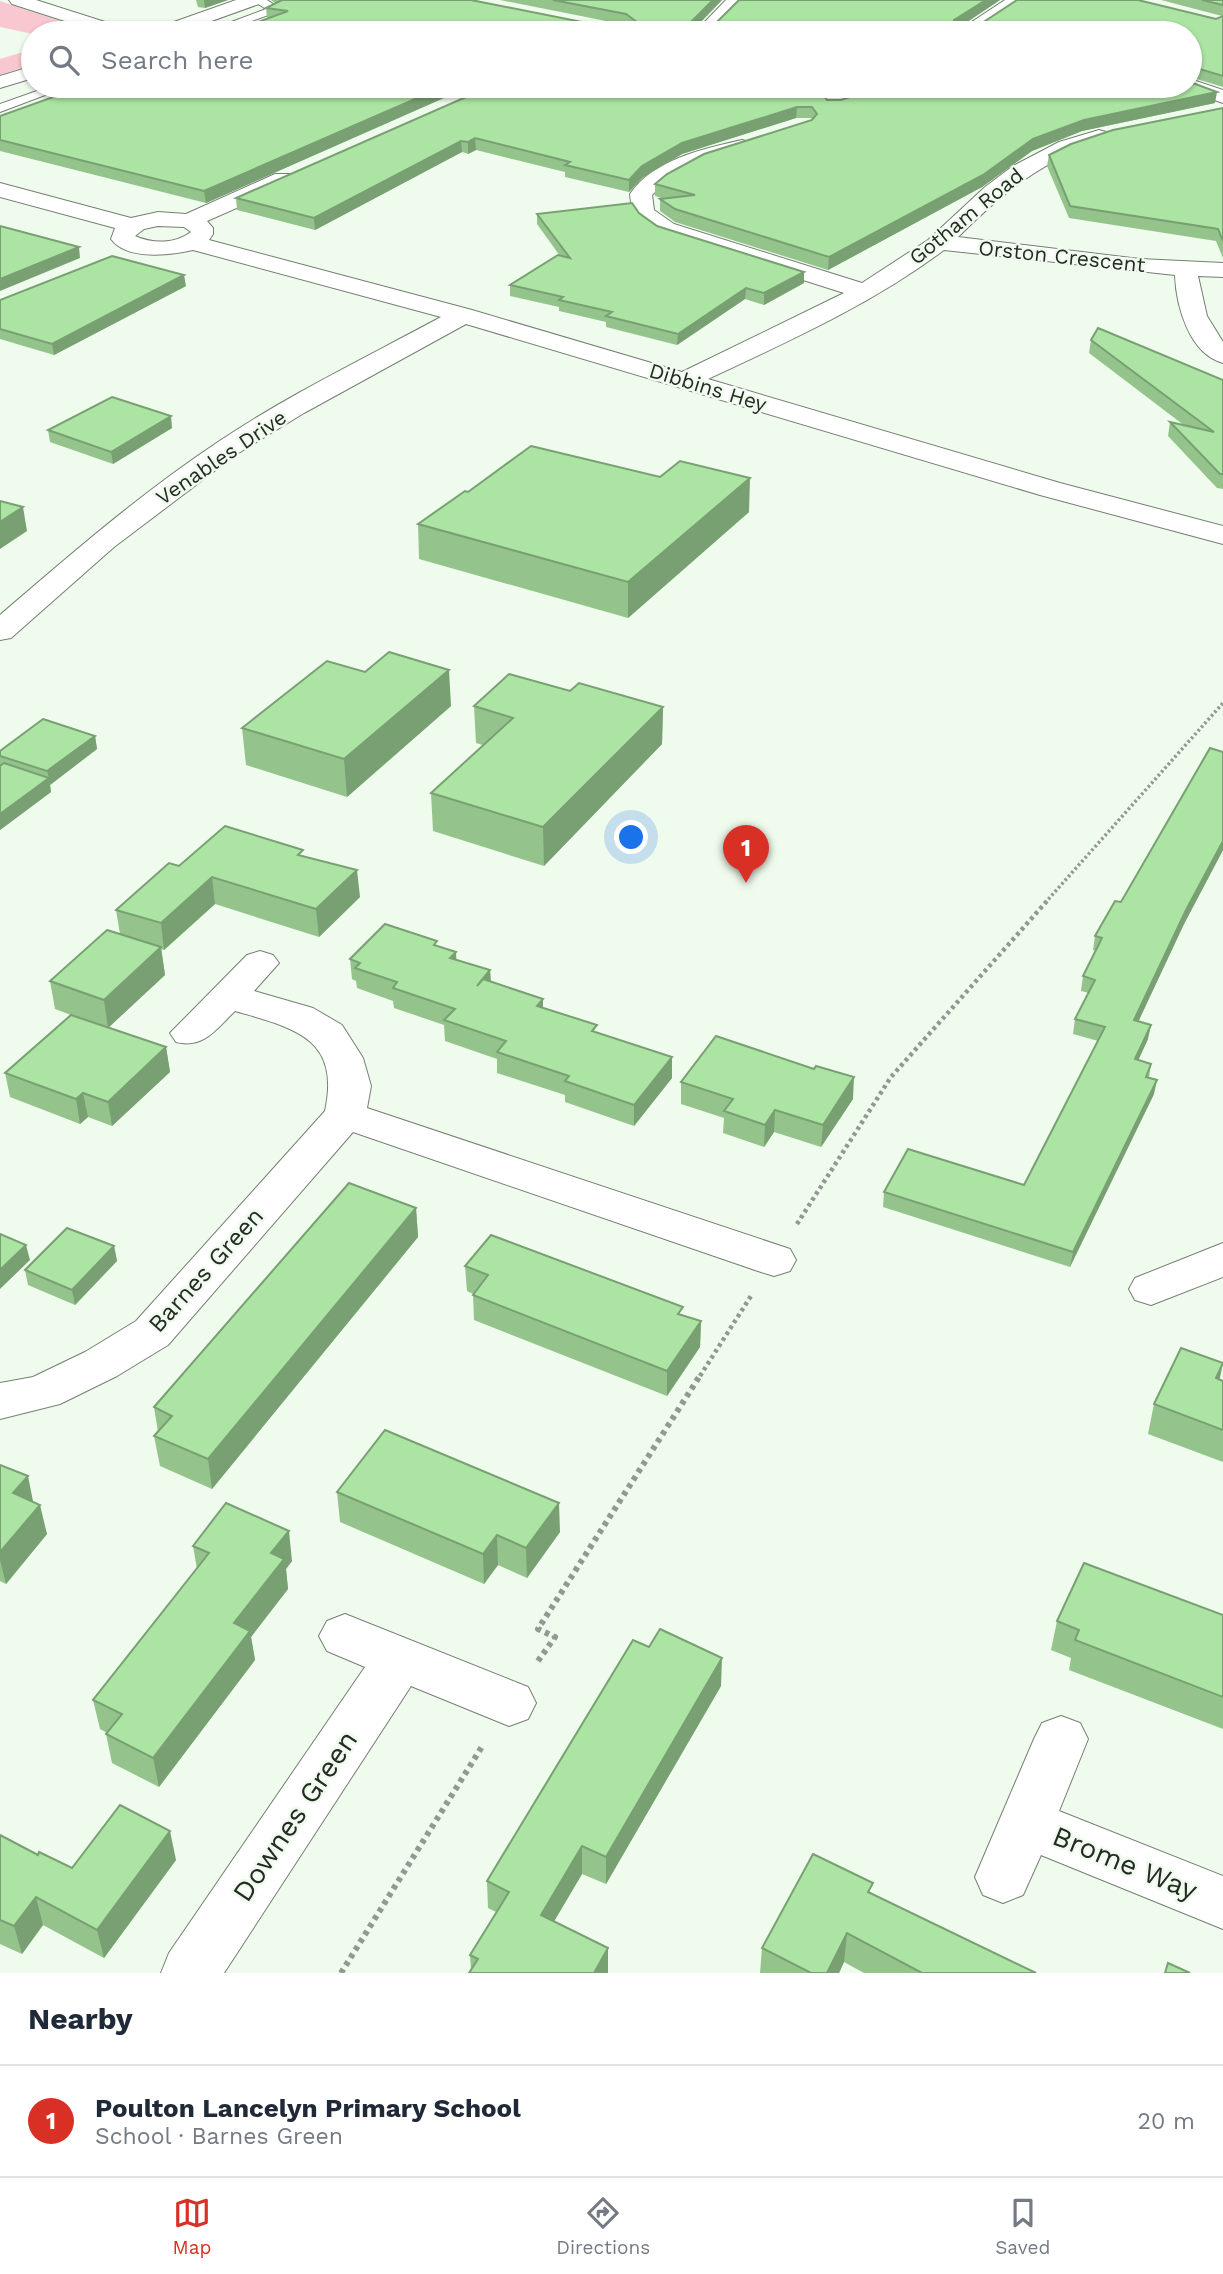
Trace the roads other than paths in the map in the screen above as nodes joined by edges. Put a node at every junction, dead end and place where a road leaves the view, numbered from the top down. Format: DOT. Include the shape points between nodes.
graph roads {
  1 [pos="18,0"];
  2 [pos="256,0"];
  3 [pos="736,0"];
  4 [pos="1018,0"];
  5 [pos="83,21"];
  6 [pos="196,21"];
  7 [pos="243,21"];
  8 [pos="715,21"];
  9 [pos="984,21"];
  10 [pos="21,76"];
  11 [pos="0,82"];
  12 [pos="1202,95"];
  13 [pos="29,98"];
  14 [pos="0,108"];
  15 [pos="1219,109"];
  16 [pos="1125,130"];
  17 [pos="759,140"];
  18 [pos="303,170"];
  19 [pos="0,190"];
  20 [pos="190,231"];
  21 [pos="134,236"];
  22 [pos="938,242"];
  23 [pos="110,256"];
  24 [pos="1186,268"];
  25 [pos="1223,270"];
  26 [pos="864,292"];
  27 [pos="463,315"];
  28 [pos="1223,355"];
  29 [pos="685,380"];
  30 [pos="1223,535"];
  31 [pos="0,631"];
  32 [pos="260,963"];
  33 [pos="228,996"];
  34 [pos="190,1033"];
  35 [pos="345,1115"];
  36 [pos="1223,1259"];
  37 [pos="774,1260"];
  38 [pos="1151,1289"];
  39 [pos="0,1401"];
  40 [pos="345,1636"];
  41 [pos="400,1659"];
  42 [pos="509,1703"];
  43 [pos="1061,1739"];
  44 [pos="1026,1823"];
  45 [pos="1003,1877"];
  46 [pos="1223,1903"];
  47 [pos="190,1973"];
  1 -- 5 [label="street"];
  2 -- 6 [label="street"];
  2 -- 7 [label="lane" via="276,10"];
  3 -- 8 [label="street"];
  4 -- 9 [label="street"];
  10 -- 11 [label="street"];
  12 -- 15 [label="street"];
  13 -- 14 [label="lane"];
  16 -- 22 [label="street, Gotham Road" via="1090,138 1030,164"];
  17 -- 26 [label="street" via="681,164 651,182 641,194 643,213 666,229"];
  18 -- 20 [label="street"];
  19 -- 21 [label="street, Dibbins Hey"];
  20 -- 21 [label="street, Dibbins Hey" via="170,247"];
  20 -- 27 [label="street, Dibbins Hey"];
  21 -- 23 [label="street"];
  22 -- 24 [label="street, Orston Crescent"];
  22 -- 26 [label="street, Gotham Road"];
  24 -- 25 [label="street, Orston Crescent"];
  24 -- 28 [label="street" via="1187,296 1195,317 1212,347"];
  26 -- 29 [label="street, Gotham Road"];
  27 -- 29 [label="street, Dibbins Hey"];
  27 -- 31 [label="street, Venables Drive" via="227,448 104,541"];
  29 -- 30 [label="street, Dibbins Hey" via="1038,486"];
  32 -- 33 [label="street"];
  33 -- 34 [label="street"];
  33 -- 35 [label="street" via="299,1017 328,1034 343,1058 351,1086"];
  35 -- 37 [label="street"];
  35 -- 39 [label="street, Barnes Green" via="152,1333 43,1392"];
  36 -- 38 [label="street"];
  40 -- 41 [label="street"];
  41 -- 42 [label="street"];
  41 -- 47 [label="street, Downes Green"];
  43 -- 44 [label="street, Brome Way"];
  44 -- 45 [label="street, Brome Way"];
  44 -- 46 [label="street, Brome Way"];
}
